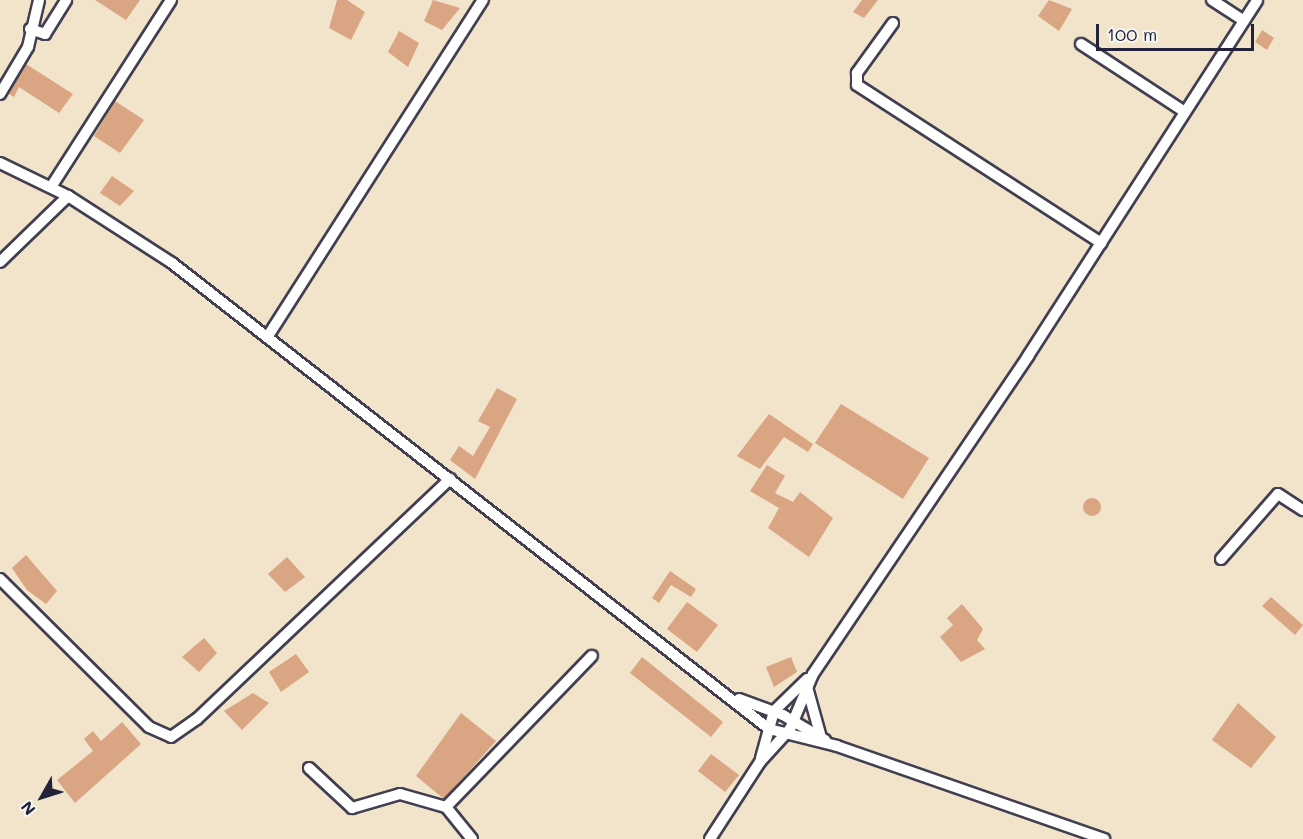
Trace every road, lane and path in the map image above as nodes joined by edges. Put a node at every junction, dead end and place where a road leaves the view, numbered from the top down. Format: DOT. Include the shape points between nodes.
graph roads {
  1 [pos="39,0"];
  2 [pos="66,0"];
  3 [pos="171,0"];
  4 [pos="483,0"];
  5 [pos="1212,0"];
  6 [pos="1257,0"];
  7 [pos="1244,21"];
  8 [pos="893,23"];
  9 [pos="30,29"];
  10 [pos="1081,44"];
  11 [pos="0,94"];
  12 [pos="1185,111"];
  13 [pos="0,163"];
  14 [pos="51,188"];
  15 [pos="68,196"];
  16 [pos="1101,243"];
  17 [pos="0,262"];
  18 [pos="268,336"];
  19 [pos="450,479"];
  20 [pos="1303,510"];
  21 [pos="1221,559"];
  22 [pos="0,579"];
  23 [pos="591,656"];
  24 [pos="813,674"];
  25 [pos="807,685"];
  26 [pos="736,698"];
  27 [pos="774,711"];
  28 [pos="794,721"];
  29 [pos="769,729"];
  30 [pos="786,734"];
  31 [pos="824,739"];
  32 [pos="837,746"];
  33 [pos="760,762"];
  34 [pos="309,768"];
  35 [pos="446,807"];
  36 [pos="472,839"];
  37 [pos="710,839"];
  38 [pos="1104,839"];
  1 -- 9 [label="street"];
  2 -- 9 [label="street" via="45,34"];
  3 -- 14 [label="street"];
  4 -- 18 [label="street"];
  5 -- 7 [label="street"];
  6 -- 7 [label="street"];
  7 -- 12 [label="street"];
  8 -- 16 [label="street" via="857,73 857,85"];
  9 -- 11 [label="street" via="28,46"];
  10 -- 12 [label="street"];
  12 -- 16 [label="street"];
  13 -- 14 [label="street"];
  14 -- 15 [label="street"];
  15 -- 17 [label="street"];
  15 -- 18 [label="street" via="172,263"];
  16 -- 24 [label="street"];
  18 -- 19 [label="street"];
  19 -- 22 [label="street" via="197,719 171,738 149,727"];
  19 -- 26 [label="street"];
  20 -- 21 [label="street" via="1278,495"];
  23 -- 35 [label="street"];
  24 -- 25 [label="street"];
  24 -- 27 [label="street"];
  25 -- 28 [label="street"];
  25 -- 31 [label="street" via="814,725"];
  26 -- 27 [label="street"];
  26 -- 29 [label="street"];
  27 -- 28 [label="street"];
  27 -- 29 [label="street"];
  28 -- 30 [label="street"];
  28 -- 31 [label="street"];
  29 -- 30 [label="street"];
  29 -- 33 [label="street"];
  30 -- 32 [label="street"];
  30 -- 33 [label="street"];
  31 -- 32 [label="street"];
  32 -- 38 [label="street"];
  33 -- 37 [label="street"];
  34 -- 35 [label="street" via="352,808 400,794"];
  35 -- 36 [label="street"];
}
